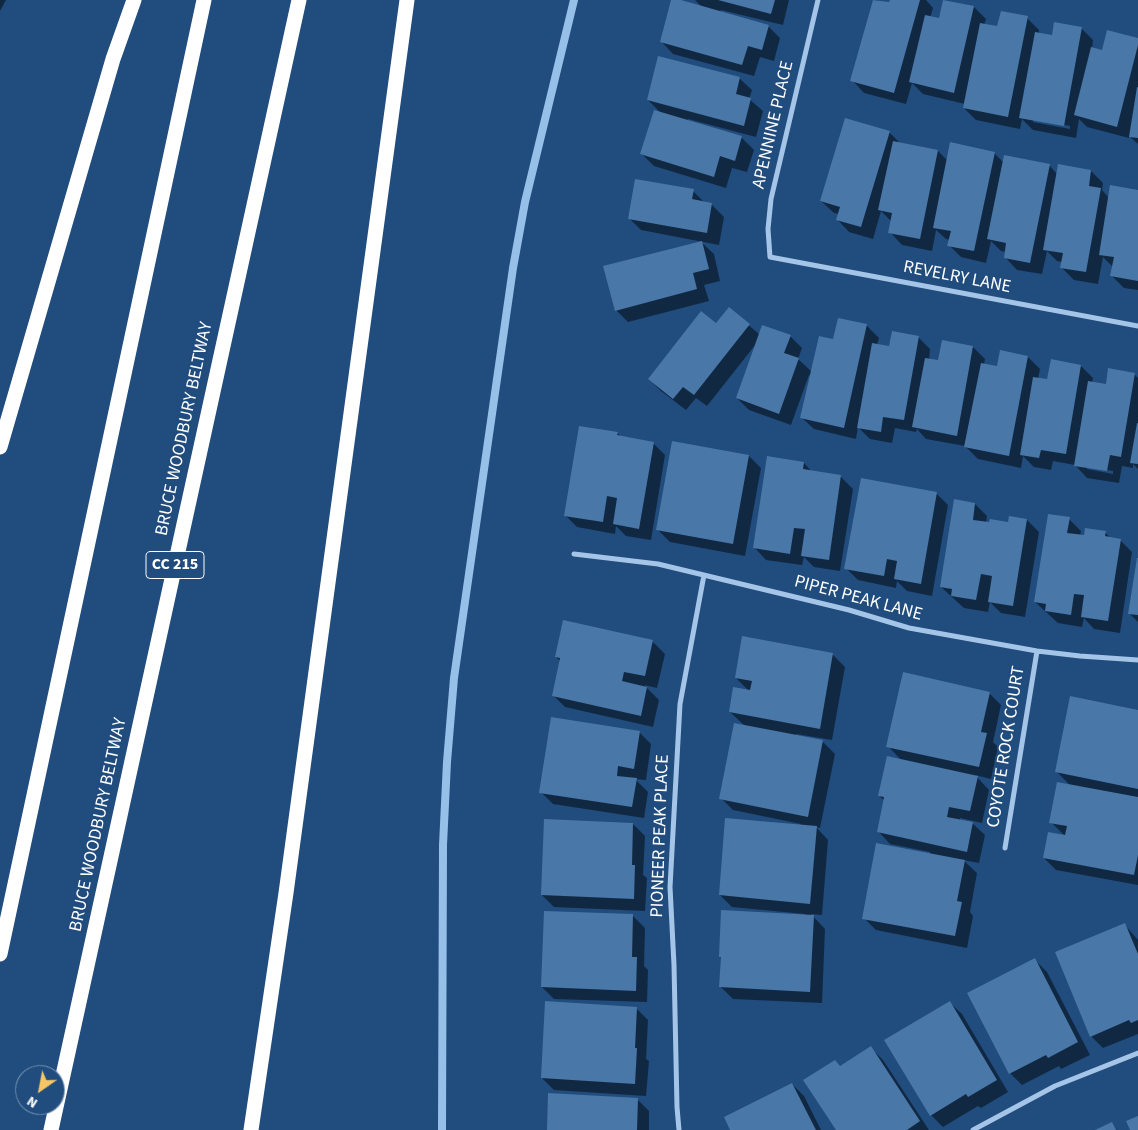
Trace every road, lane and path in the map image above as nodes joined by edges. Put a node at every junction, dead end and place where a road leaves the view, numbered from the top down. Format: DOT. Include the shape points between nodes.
graph roads {
  1 [pos="134,0"];
  2 [pos="204,0"];
  3 [pos="299,0"];
  4 [pos="407,0"];
  5 [pos="818,0"];
  6 [pos="770,257"];
  7 [pos="1138,326"];
  8 [pos="0,447"];
  9 [pos="574,554"];
  10 [pos="704,575"];
  11 [pos="1037,651"];
  12 [pos="1138,660"];
  13 [pos="1005,848"];
  14 [pos="0,954"];
  15 [pos="1138,1053"];
  16 [pos="51,1130"];
  17 [pos="251,1130"];
  18 [pos="679,1130"];
  19 [pos="973,1130"];
  1 -- 8 [label="highway" via="113,59"];
  2 -- 14 [label="highway"];
  3 -- 16 [label="highway, BRUCE WOODBURY BELTWAY / CC 215"];
  4 -- 17 [label="highway"];
  5 -- 6 [label="street, APENNINE PLACE" via="771,199"];
  6 -- 7 [label="street, REVELRY LANE"];
  9 -- 10 [label="street, PIPER PEAK LANE" via="658,564"];
  10 -- 11 [label="street, PIPER PEAK LANE" via="909,628"];
  10 -- 18 [label="street, PIONEER PEAK PLACE" via="680,704 670,887"];
  11 -- 12 [label="street, PIPER PEAK LANE"];
  11 -- 13 [label="street, COYOTE ROCK COURT"];
  15 -- 19 [label="street" via="1055,1086"];
}
